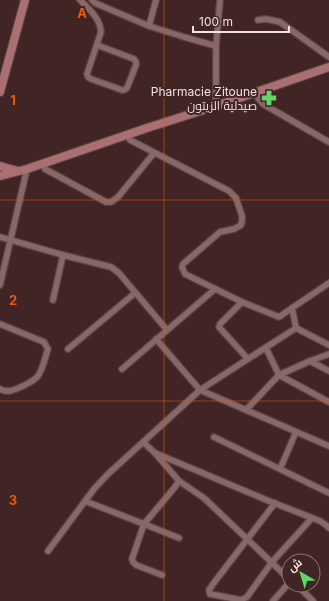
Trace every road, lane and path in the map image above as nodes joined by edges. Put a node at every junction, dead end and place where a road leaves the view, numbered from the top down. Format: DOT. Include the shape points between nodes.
graph roads {
  1 [pos="26,0"];
  2 [pos="80,0"];
  3 [pos="156,0"];
  4 [pos="220,0"];
  5 [pos="94,1"];
  6 [pos="258,20"];
  7 [pos="149,26"];
  8 [pos="96,45"];
  9 [pos="216,46"];
  10 [pos="329,57"];
  11 [pos="329,67"];
  12 [pos="0,92"];
  13 [pos="255,92"];
  14 [pos="216,106"];
  15 [pos="127,135"];
  16 [pos="329,142"];
  17 [pos="154,154"];
  18 [pos="43,164"];
  19 [pos="0,166"];
  20 [pos="23,170"];
  21 [pos="0,176"];
  22 [pos="0,237"];
  23 [pos="10,240"];
  24 [pos="63,255"];
  25 [pos="328,284"];
  26 [pos="0,285"];
  27 [pos="215,289"];
  28 [pos="135,293"];
  29 [pos="53,300"];
  30 [pos="242,302"];
  31 [pos="292,308"];
  32 [pos="0,324"];
  33 [pos="296,328"];
  34 [pos="167,330"];
  35 [pos="156,339"];
  36 [pos="329,345"];
  37 [pos="266,348"];
  38 [pos="68,349"];
  39 [pos="329,354"];
  40 [pos="248,359"];
  41 [pos="310,361"];
  42 [pos="122,369"];
  43 [pos="329,371"];
  44 [pos="279,375"];
  45 [pos="0,389"];
  46 [pos="200,390"];
  47 [pos="329,402"];
  48 [pos="246,410"];
  49 [pos="296,432"];
  50 [pos="214,437"];
  51 [pos="143,442"];
  52 [pos="329,446"];
  53 [pos="155,453"];
  54 [pos="280,469"];
  55 [pos="179,480"];
  56 [pos="329,493"];
  57 [pos="85,501"];
  58 [pos="275,503"];
  59 [pos="312,518"];
  60 [pos="144,524"];
  61 [pos="329,528"];
  62 [pos="179,538"];
  63 [pos="247,539"];
  64 [pos="48,551"];
  65 [pos="272,562"];
  66 [pos="281,571"];
  67 [pos="162,575"];
  68 [pos="281,593"];
  69 [pos="305,593"];
  70 [pos="274,601"];
  71 [pos="313,601"];
  1 -- 12 [label="street"];
  2 -- 8 [label="street" via="101,27"];
  3 -- 7 [label="street"];
  4 -- 9 [label="street"];
  5 -- 7 [label="street"];
  6 -- 10 [label="street" via="280,22"];
  7 -- 9 [label="street"];
  8 -- 8 [label="street" via="88,77 122,90 127,88 136,65 134,59"];
  9 -- 14 [label="street"];
  11 -- 13 [label="street"];
  13 -- 14 [label="street"];
  13 -- 16 [label="street" via="263,104"];
  14 -- 15 [label="street"];
  15 -- 17 [label="street" via="130,140"];
  15 -- 18 [label="street"];
  17 -- 18 [label="street" via="111,202 106,202 45,169"];
  17 -- 27 [label="street" via="229,191 236,198 242,216 241,225 220,232 182,267 184,274"];
  18 -- 20 [label="street"];
  19 -- 20 [label="street"];
  20 -- 21 [label="street"];
  20 -- 23 [label="street"];
  22 -- 23 [label="street"];
  23 -- 24 [label="street"];
  23 -- 26 [label="street"];
  24 -- 28 [label="street" via="111,267"];
  24 -- 29 [label="street"];
  25 -- 31 [label="street"];
  27 -- 30 [label="street"];
  27 -- 34 [label="street"];
  28 -- 34 [label="street"];
  28 -- 38 [label="street"];
  30 -- 31 [label="street" via="279,317"];
  30 -- 40 [label="street" via="219,327"];
  31 -- 33 [label="street"];
  32 -- 45 [label="street" via="44,342 48,349 40,372 33,381 14,390"];
  33 -- 36 [label="street"];
  33 -- 37 [label="street"];
  34 -- 35 [label="street"];
  35 -- 42 [label="street"];
  35 -- 46 [label="street"];
  37 -- 40 [label="street"];
  37 -- 44 [label="street"];
  39 -- 41 [label="street"];
  40 -- 46 [label="street"];
  41 -- 43 [label="street"];
  41 -- 44 [label="street"];
  44 -- 47 [label="street"];
  44 -- 48 [label="street"];
  46 -- 48 [label="street"];
  46 -- 51 [label="street"];
  48 -- 49 [label="street"];
  49 -- 52 [label="street"];
  49 -- 54 [label="street"];
  50 -- 54 [label="street"];
  51 -- 53 [label="street"];
  51 -- 57 [label="street" via="107,475"];
  53 -- 55 [label="street"];
  53 -- 58 [label="street"];
  54 -- 56 [label="street"];
  55 -- 60 [label="street"];
  55 -- 63 [label="street" via="204,498"];
  57 -- 60 [label="street"];
  57 -- 64 [label="street"];
  58 -- 59 [label="street"];
  58 -- 63 [label="street"];
  59 -- 61 [label="street" via="320,520"];
  59 -- 65 [label="street"];
  60 -- 62 [label="street"];
  60 -- 67 [label="street" via="133,562"];
  63 -- 65 [label="street"];
  63 -- 65 [label="street" via="213,584 209,590 210,594 241,600 247,597"];
  65 -- 66 [label="street"];
  68 -- 70 [label="street"];
  69 -- 71 [label="street"];
}
